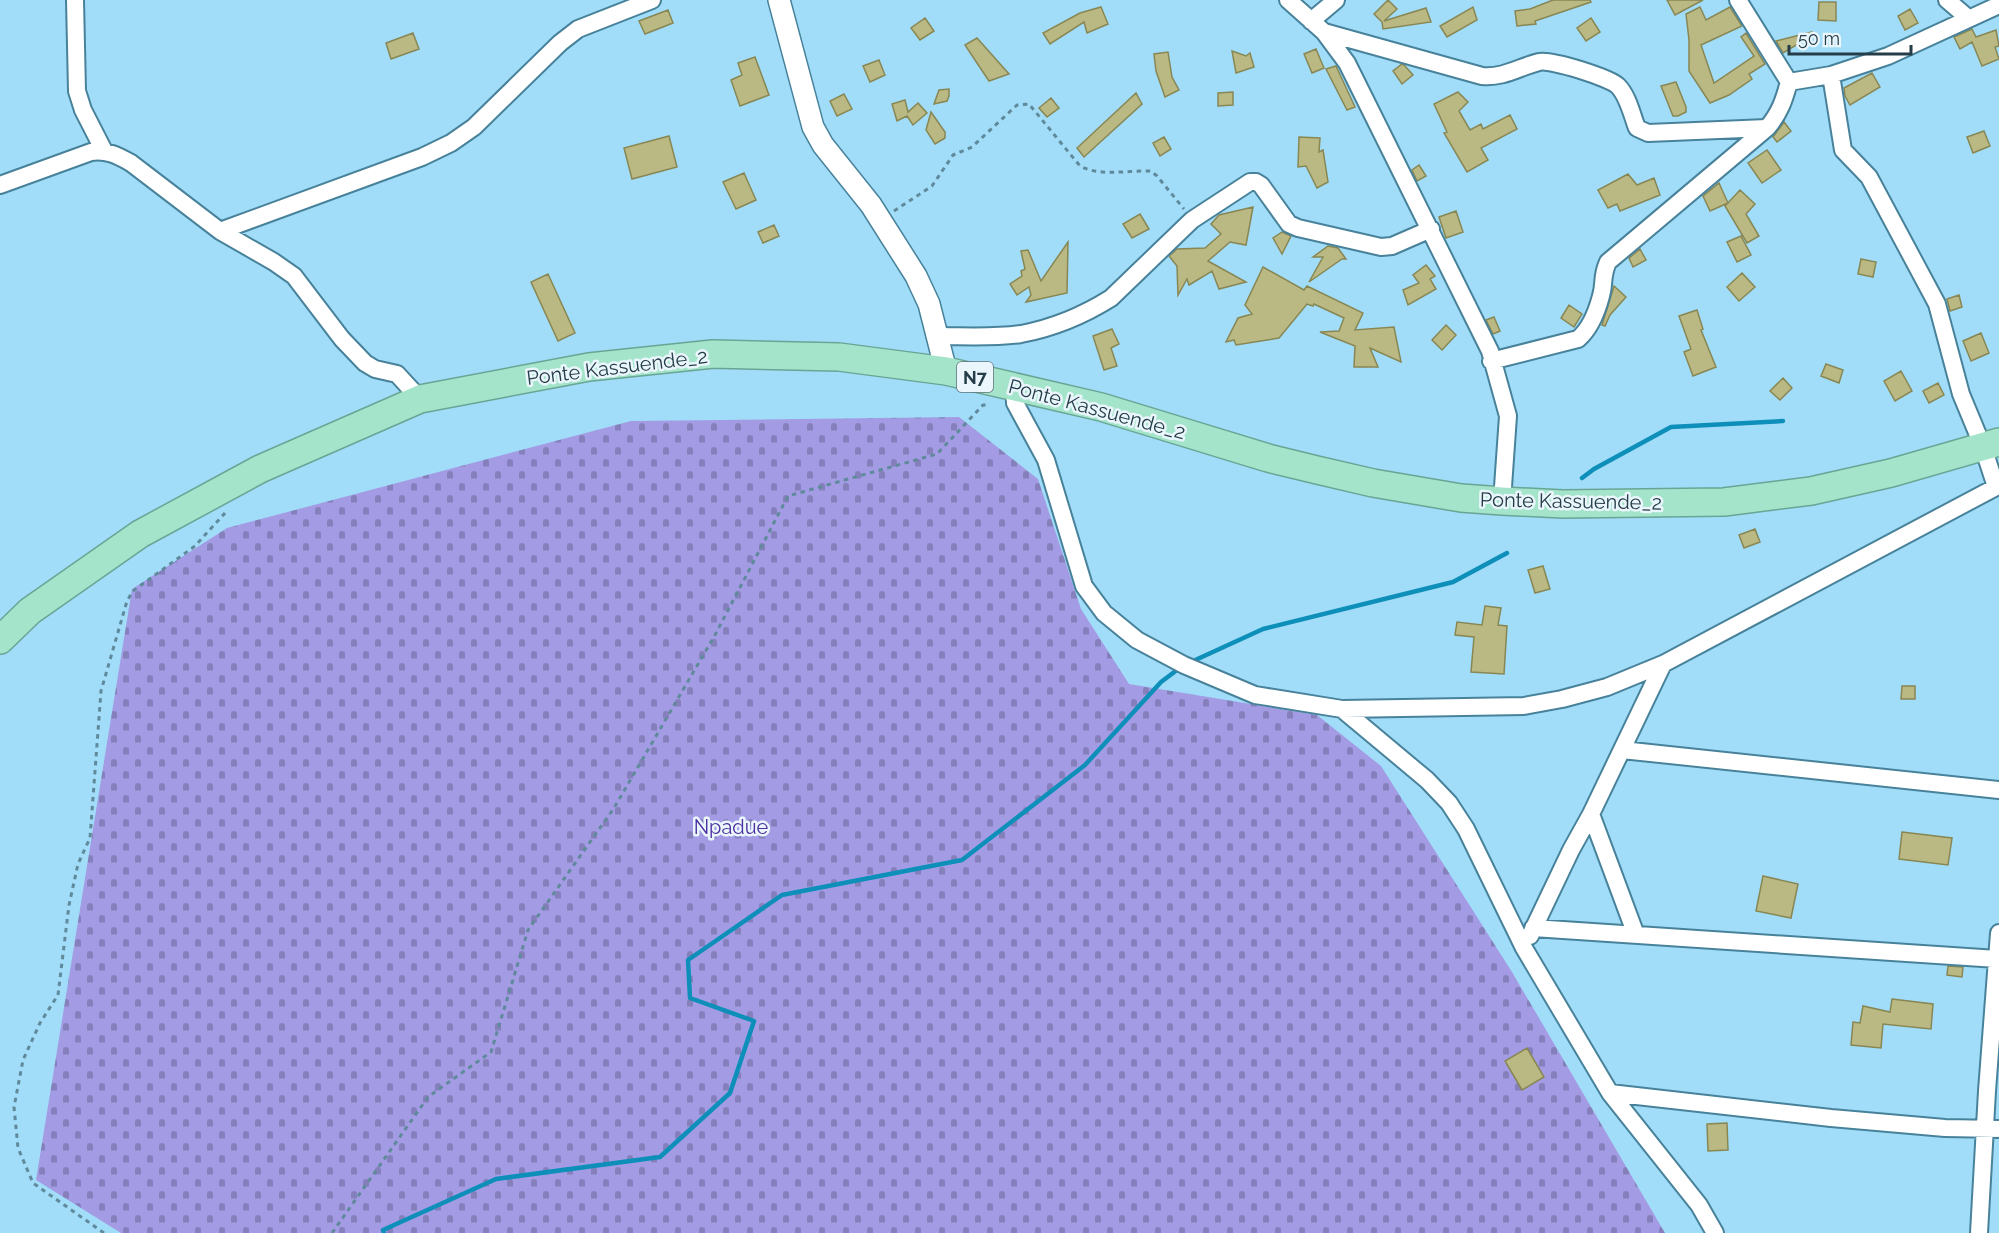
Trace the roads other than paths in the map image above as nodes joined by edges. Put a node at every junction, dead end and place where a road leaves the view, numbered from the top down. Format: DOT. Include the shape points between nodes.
graph roads {
  1 [pos="75,0"];
  2 [pos="652,0"];
  3 [pos="779,0"];
  4 [pos="1288,0"];
  5 [pos="1336,0"];
  6 [pos="1738,0"];
  7 [pos="1947,0"];
  8 [pos="1999,5"];
  9 [pos="1968,18"];
  10 [pos="1311,21"];
  11 [pos="1324,32"];
  12 [pos="1831,75"];
  13 [pos="1789,82"];
  14 [pos="1767,128"];
  15 [pos="104,151"];
  16 [pos="0,184"];
  17 [pos="1431,229"];
  18 [pos="220,231"];
  19 [pos="937,336"];
  20 [pos="1491,361"];
  21 [pos="946,371"];
  22 [pos="1015,394"];
  23 [pos="420,399"];
  24 [pos="1991,444"];
  25 [pos="1997,493"];
  26 [pos="1502,501"];
  27 [pos="0,640"];
  28 [pos="1664,664"];
  29 [pos="1342,709"];
  30 [pos="1622,750"];
  31 [pos="1999,790"];
  32 [pos="1592,814"];
  33 [pos="1533,928"];
  34 [pos="1999,933"];
  35 [pos="1636,935"];
  36 [pos="1524,948"];
  37 [pos="1996,959"];
  38 [pos="1610,1093"];
  39 [pos="1992,1129"];
  40 [pos="1715,1233"];
  41 [pos="1979,1233"];
  1 -- 15 [label="street" via="77,91"];
  2 -- 18 [label="street" via="578,29 474,127 451,143"];
  3 -- 19 [label="street" via="813,127 871,205 923,290"];
  4 -- 10 [label="street"];
  5 -- 10 [label="street"];
  6 -- 13 [label="street"];
  7 -- 9 [label="street"];
  8 -- 9 [label="street"];
  9 -- 12 [label="street" via="1888,56"];
  10 -- 11 [label="street"];
  11 -- 14 [label="street" via="1482,76 1498,77 1536,62 1554,62 1613,82 1621,90 1637,128 1648,133"];
  11 -- 17 [label="street" via="1347,63"];
  12 -- 13 [label="street"];
  12 -- 24 [label="street" via="1843,150 1869,177 1937,304 1961,394"];
  13 -- 14 [label="street" via="1782,107"];
  14 -- 20 [label="street" via="1608,262 1602,293 1586,332 1578,339"];
  15 -- 16 [label="street"];
  15 -- 18 [label="street" via="131,163"];
  17 -- 19 [label="street" via="1381,247 1298,228 1289,224 1261,185 1250,182 1192,220 1111,298 1073,318 1021,334"];
  17 -- 20 [label="street" via="1490,351"];
  18 -- 23 [label="street" via="294,276 365,363 397,374"];
  19 -- 21 [label="street"];
  20 -- 26 [label="street" via="1508,416"];
  21 -- 22 [label="highway, Ponte Kassuende_2 / N7"];
  21 -- 23 [label="highway, Ponte Kassuende_2 / N7" via="839,357 713,354 589,367"];
  22 -- 26 [label="highway, Ponte Kassuende_2 / N7" via="1101,408 1268,458 1374,483"];
  22 -- 29 [label="street" via="1046,460 1084,586 1104,613 1137,640 1255,695"];
  23 -- 27 [label="highway, Ponte Kassuende_2 / N7" via="260,469 140,534 30,610"];
  24 -- 25 [label="street"];
  24 -- 26 [label="highway, Ponte Kassuende_2 / N7" via="1811,491 1724,502"];
  25 -- 28 [label="street"];
  28 -- 29 [label="street" via="1607,687 1524,706"];
  28 -- 30 [label="street"];
  29 -- 36 [label="street" via="1449,803 1466,829"];
  30 -- 31 [label="street"];
  30 -- 32 [label="street"];
  32 -- 33 [label="street"];
  32 -- 35 [label="street"];
  33 -- 35 [label="street"];
  33 -- 36 [label="street"];
  34 -- 37 [label="street"];
  35 -- 37 [label="street"];
  36 -- 38 [label="street"];
  37 -- 39 [label="street"];
  38 -- 39 [label="street" via="1831,1118"];
  38 -- 40 [label="street" via="1699,1205"];
  39 -- 41 [label="street"];
}
